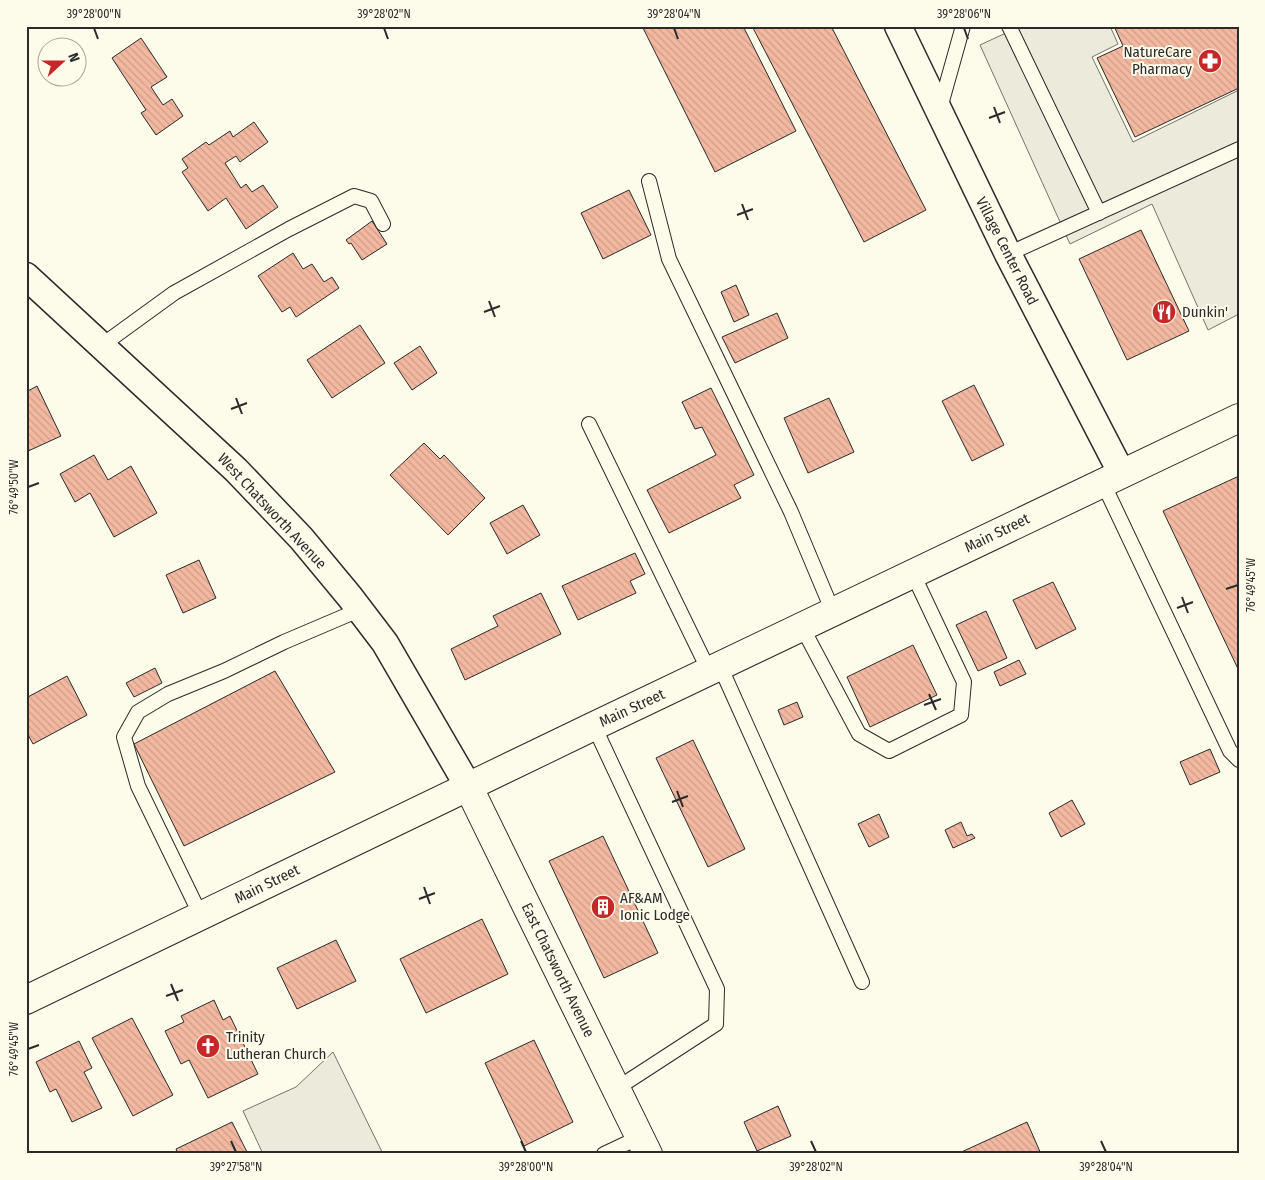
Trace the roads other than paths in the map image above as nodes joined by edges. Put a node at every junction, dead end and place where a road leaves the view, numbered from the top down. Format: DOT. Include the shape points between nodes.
graph roads {
  1 [pos="898,26"];
  2 [pos="963,26"];
  3 [pos="1008,26"];
  4 [pos="939,111"];
  5 [pos="1239,149"];
  6 [pos="650,181"];
  7 [pos="1099,213"];
  8 [pos="383,224"];
  9 [pos="1008,254"];
  10 [pos="26,276"];
  11 [pos="102,346"];
  12 [pos="1239,418"];
  13 [pos="589,424"];
  14 [pos="1112,478"];
  15 [pos="913,574"];
  16 [pos="359,610"];
  17 [pos="833,612"];
  18 [pos="802,627"];
  19 [pos="714,669"];
  20 [pos="594,726"];
  21 [pos="1239,760"];
  22 [pos="468,786"];
  23 [pos="200,916"];
  24 [pos="862,982"];
  25 [pos="26,1000"];
  26 [pos="616,1089"];
  27 [pos="644,1145"];
  28 [pos="604,1154"];
  1 -- 4 [label="street, Village Center Road"];
  2 -- 4 [label="lane"];
  3 -- 7 [label="lane"];
  4 -- 9 [label="street, Village Center Road"];
  5 -- 7 [label="lane"];
  6 -- 17 [label="lane" via="669,259 791,512"];
  7 -- 9 [label="lane"];
  8 -- 11 [label="lane" via="371,201 354,196 174,293"];
  9 -- 14 [label="street, Village Center Road"];
  10 -- 11 [label="street, West Chatsworth Avenue"];
  11 -- 16 [label="street, West Chatsworth Avenue" via="236,470 301,538"];
  12 -- 14 [label="main road, Main Street"];
  13 -- 19 [label="lane"];
  14 -- 15 [label="main road, Main Street"];
  14 -- 21 [label="lane" via="1230,751"];
  15 -- 17 [label="main road, Main Street"];
  15 -- 18 [label="lane" via="964,682 961,715 890,751 859,734"];
  16 -- 22 [label="street, West Chatsworth Avenue" via="385,643"];
  16 -- 23 [label="lane" via="168,694 138,712 124,737 138,786"];
  17 -- 18 [label="main road, Main Street"];
  18 -- 19 [label="main road, Main Street"];
  19 -- 20 [label="main road, Main Street"];
  19 -- 24 [label="lane"];
  20 -- 22 [label="main road, Main Street"];
  20 -- 26 [label="lane" via="717,989 716,1024"];
  22 -- 23 [label="main road, Main Street"];
  22 -- 26 [label="main road, East Chatsworth Avenue"];
  23 -- 25 [label="main road, Main Street"];
  26 -- 27 [label="main road, East Chatsworth Avenue"];
  27 -- 28 [label="lane"];
}
